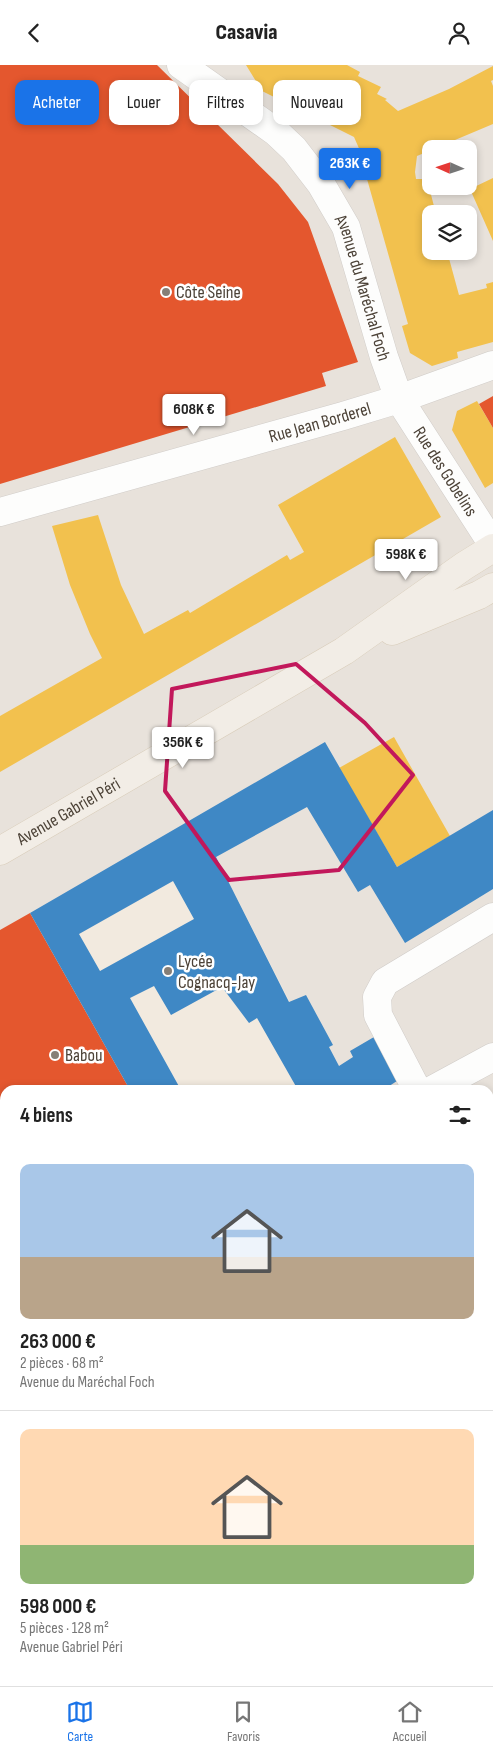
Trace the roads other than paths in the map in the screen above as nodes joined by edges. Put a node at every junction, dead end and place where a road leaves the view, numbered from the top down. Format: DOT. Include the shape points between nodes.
graph roads {
  1 [pos="181,65"];
  2 [pos="493,365"];
  3 [pos="399,399"];
  4 [pos="0,512"];
  5 [pos="493,547"];
  6 [pos="493,587"];
  7 [pos="344,651"];
  8 [pos="0,851"];
  9 [pos="493,917"];
  10 [pos="493,1057"];
  11 [pos="414,1085"];
  12 [pos="441,1085"];
  1 -- 3 [label="street, Avenue du Maréchal Foch" via="276,132 294,149 325,191 346,227"];
  2 -- 3 [label="street, Rue Jean Borderel"];
  3 -- 4 [label="street, Rue Jean Borderel"];
  3 -- 5 [label="street, Rue des Gobelins"];
  5 -- 7 [label="main road, Avenue Gabriel Péri"];
  6 -- 7 [label="main road, Avenue Gabriel Péri"];
  7 -- 8 [label="main road, Avenue Gabriel Péri"];
  9 -- 11 [label="street" via="385,982 377,997 378,1015"];
  10 -- 12 [label="street"];
}
